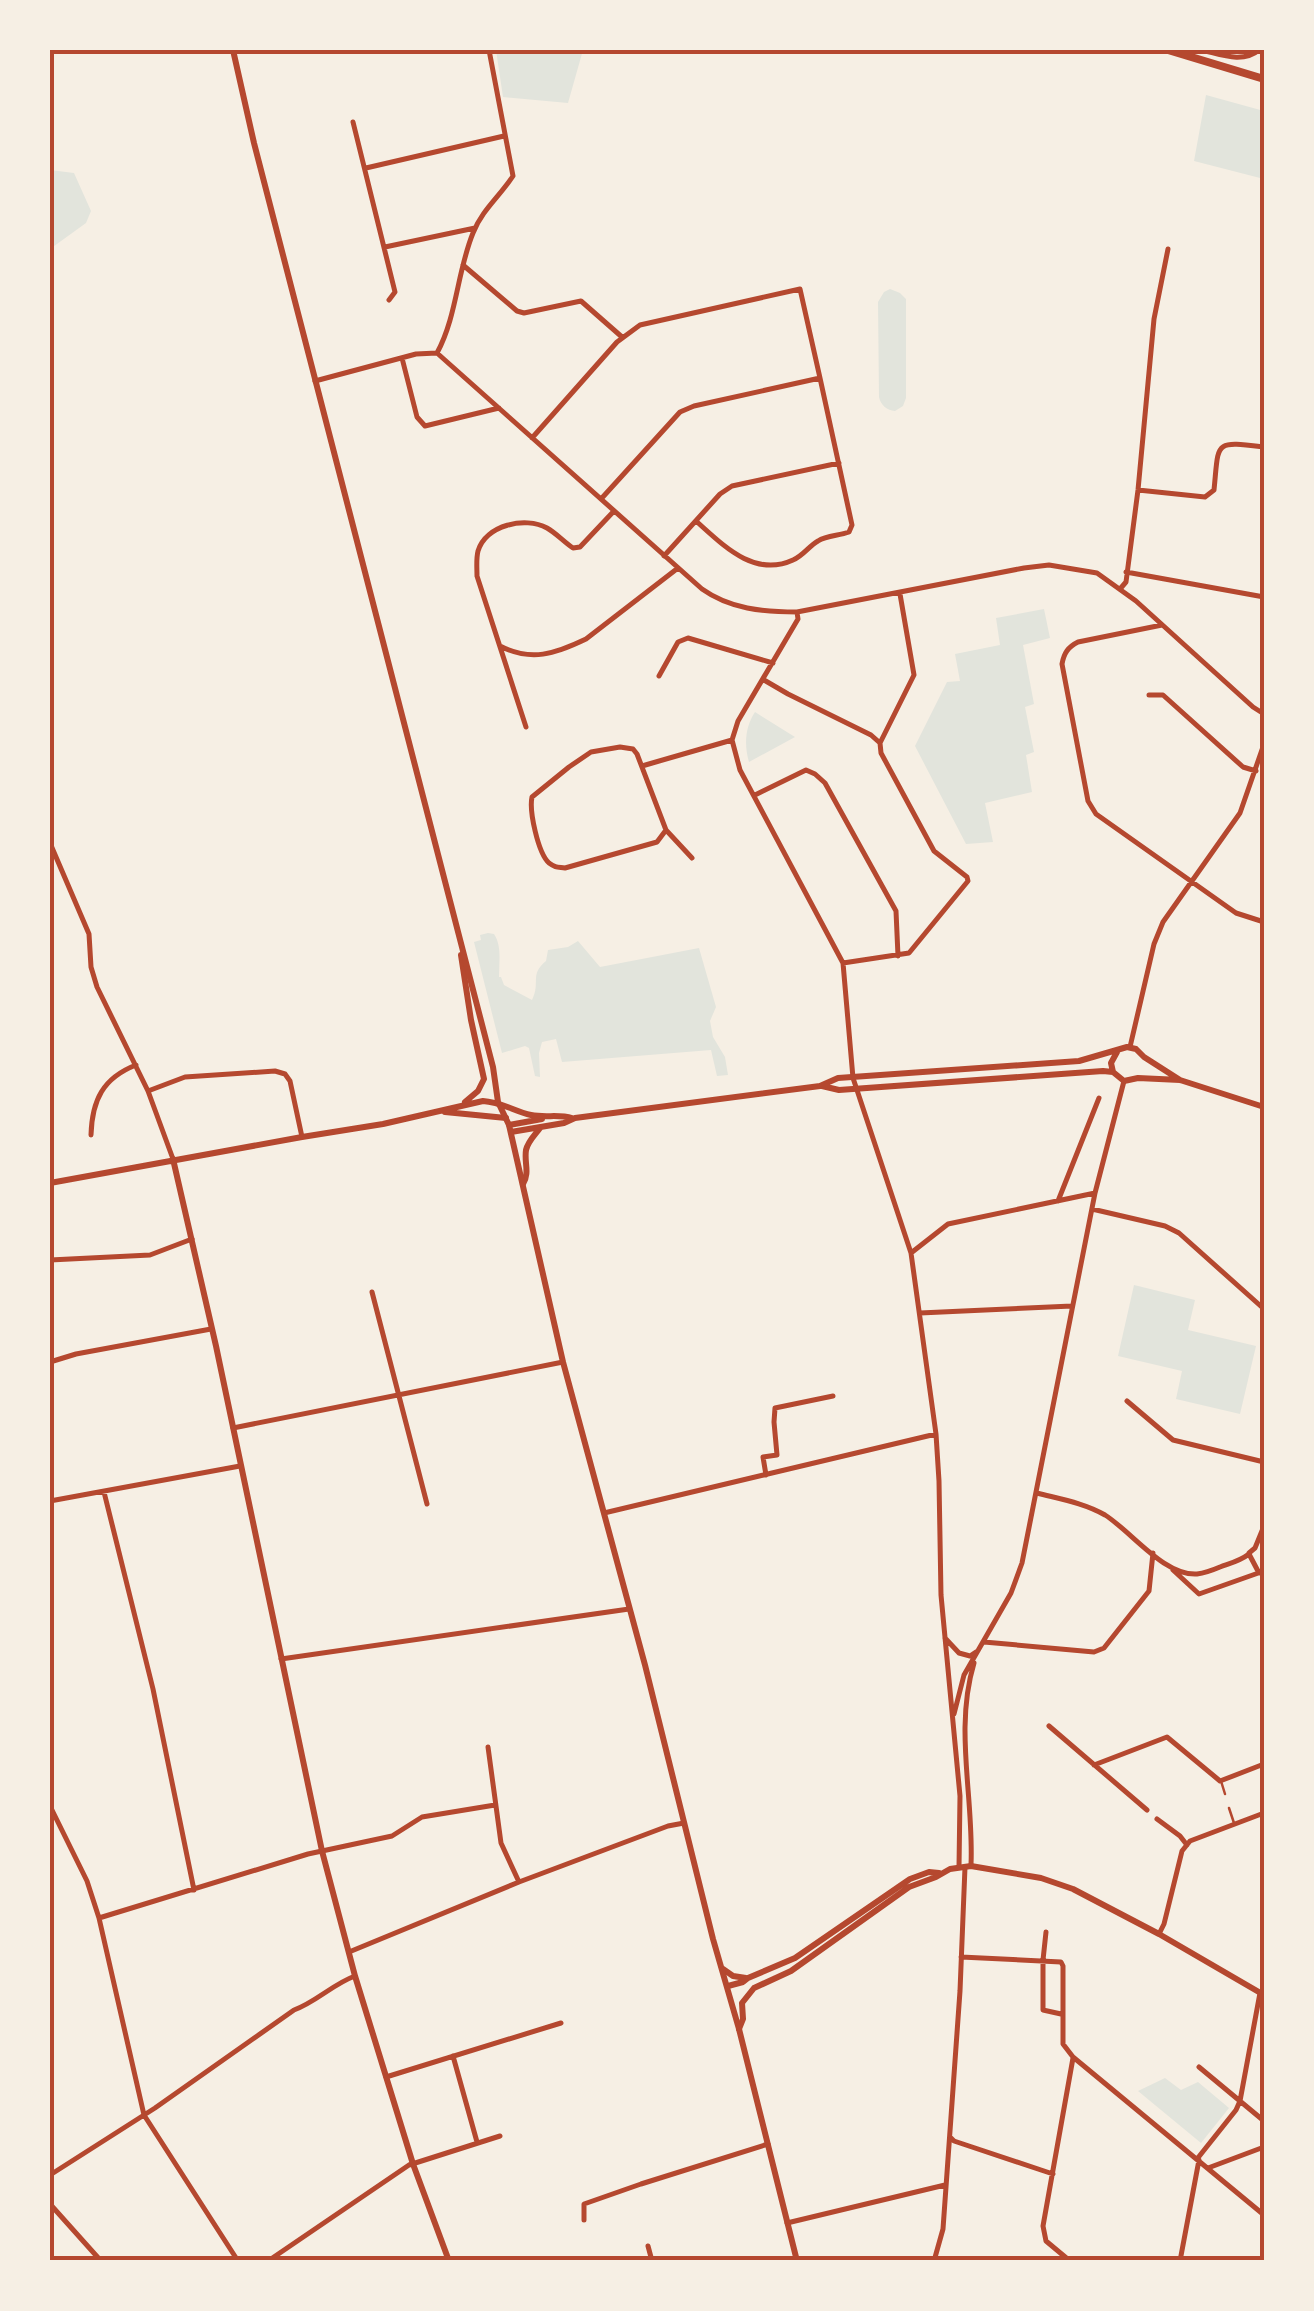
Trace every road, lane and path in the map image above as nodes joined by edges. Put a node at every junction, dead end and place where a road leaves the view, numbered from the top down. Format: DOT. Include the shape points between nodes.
graph roads {
  1 [pos="234,50"];
  2 [pos="489,50"];
  3 [pos="1168,50"];
  4 [pos="1200,50"];
  5 [pos="1260,50"];
  6 [pos="1264,79"];
  7 [pos="353,122"];
  8 [pos="504,136"];
  9 [pos="364,168"];
  10 [pos="474,228"];
  11 [pos="384,248"];
  12 [pos="1168,250"];
  13 [pos="464,265"];
  14 [pos="389,300"];
  15 [pos="622,337"];
  16 [pos="437,353"];
  17 [pos="402,358"];
  18 [pos="820,378"];
  19 [pos="315,381"];
  20 [pos="499,408"];
  21 [pos="532,438"];
  22 [pos="1264,447"];
  23 [pos="839,462"];
  24 [pos="1138,490"];
  25 [pos="600,498"];
  26 [pos="614,511"];
  27 [pos="696,521"];
  28 [pos="664,556"];
  29 [pos="678,568"];
  30 [pos="1126,572"];
  31 [pos="1120,589"];
  32 [pos="900,593"];
  33 [pos="1264,597"];
  34 [pos="797,612"];
  35 [pos="1162,625"];
  36 [pos="500,646"];
  37 [pos="773,663"];
  38 [pos="659,676"];
  39 [pos="763,679"];
  40 [pos="1149,696"];
  41 [pos="1264,714"];
  42 [pos="526,728"];
  43 [pos="732,740"];
  44 [pos="880,743"];
  45 [pos="1264,744"];
  46 [pos="1261,764"];
  47 [pos="642,766"];
  48 [pos="1256,771"];
  49 [pos="754,796"];
  50 [pos="666,830"];
  51 [pos="50,843"];
  52 [pos="692,858"];
  53 [pos="1190,881"];
  54 [pos="1264,922"];
  55 [pos="459,943"];
  56 [pos="898,956"];
  57 [pos="842,963"];
  58 [pos="1130,1048"];
  59 [pos="1116,1052"];
  60 [pos="1144,1057"];
  61 [pos="136,1065"];
  62 [pos="1113,1072"];
  63 [pos="853,1078"];
  64 [pos="1138,1078"];
  65 [pos="1180,1080"];
  66 [pos="1124,1081"];
  67 [pos="820,1086"];
  68 [pos="856,1088"];
  69 [pos="148,1091"];
  70 [pos="1099,1098"];
  71 [pos="498,1102"];
  72 [pos="464,1103"];
  73 [pos="1264,1106"];
  74 [pos="439,1112"];
  75 [pos="558,1116"];
  76 [pos="572,1118"];
  77 [pos="509,1125"];
  78 [pos="541,1127"];
  79 [pos="92,1135"];
  80 [pos="302,1136"];
  81 [pos="173,1160"];
  82 [pos="50,1183"];
  83 [pos="523,1184"];
  84 [pos="1096,1193"];
  85 [pos="1058,1201"];
  86 [pos="1092,1208"];
  87 [pos="192,1238"];
  88 [pos="911,1253"];
  89 [pos="50,1260"];
  90 [pos="372,1292"];
  91 [pos="1072,1306"];
  92 [pos="1264,1309"];
  93 [pos="919,1313"];
  94 [pos="211,1329"];
  95 [pos="50,1362"];
  96 [pos="563,1362"];
  97 [pos="398,1395"];
  98 [pos="833,1396"];
  99 [pos="1127,1401"];
  100 [pos="232,1428"];
  101 [pos="936,1434"];
  102 [pos="1264,1462"];
  103 [pos="240,1466"];
  104 [pos="766,1476"];
  105 [pos="104,1492"];
  106 [pos="1037,1493"];
  107 [pos="50,1501"];
  108 [pos="427,1504"];
  109 [pos="604,1513"];
  110 [pos="1264,1526"];
  111 [pos="1153,1553"];
  112 [pos="1249,1554"];
  113 [pos="1167,1565"];
  114 [pos="1262,1572"];
  115 [pos="630,1609"];
  116 [pos="944,1637"];
  117 [pos="983,1642"];
  118 [pos="978,1650"];
  119 [pos="281,1659"];
  120 [pos="952,1722"];
  121 [pos="1049,1726"];
  122 [pos="488,1746"];
  123 [pos="1094,1764"];
  124 [pos="1264,1764"];
  125 [pos="1220,1781"];
  126 [pos="1225,1794"];
  127 [pos="495,1805"];
  128 [pos="50,1806"];
  129 [pos="1230,1808"];
  130 [pos="1146,1810"];
  131 [pos="1264,1813"];
  132 [pos="1157,1818"];
  133 [pos="684,1823"];
  134 [pos="1234,1824"];
  135 [pos="1187,1845"];
  136 [pos="322,1851"];
  137 [pos="965,1867"];
  138 [pos="940,1873"];
  139 [pos="518,1882"];
  140 [pos="194,1890"];
  141 [pos="99,1918"];
  142 [pos="1046,1932"];
  143 [pos="1159,1934"];
  144 [pos="349,1952"];
  145 [pos="960,1958"];
  146 [pos="1043,1960"];
  147 [pos="723,1969"];
  148 [pos="356,1976"];
  149 [pos="745,1980"];
  150 [pos="728,1986"];
  151 [pos="758,1986"];
  152 [pos="1262,1994"];
  153 [pos="1062,2014"];
  154 [pos="561,2023"];
  155 [pos="739,2029"];
  156 [pos="453,2056"];
  157 [pos="1074,2057"];
  158 [pos="1199,2067"];
  159 [pos="386,2076"];
  160 [pos="1240,2101"];
  161 [pos="144,2115"];
  162 [pos="1264,2121"];
  163 [pos="500,2136"];
  164 [pos="950,2137"];
  165 [pos="477,2142"];
  166 [pos="768,2144"];
  167 [pos="1264,2147"];
  168 [pos="1198,2159"];
  169 [pos="413,2164"];
  170 [pos="1208,2168"];
  171 [pos="1053,2174"];
  172 [pos="50,2175"];
  173 [pos="946,2185"];
  174 [pos="50,2204"];
  175 [pos="1264,2215"];
  176 [pos="584,2220"];
  177 [pos="787,2222"];
  178 [pos="648,2246"];
  179 [pos="96,2259"];
  180 [pos="238,2261"];
  181 [pos="268,2261"];
  182 [pos="449,2261"];
  183 [pos="652,2261"];
  184 [pos="797,2261"];
  185 [pos="934,2261"];
  186 [pos="1070,2261"];
  187 [pos="1180,2261"];
  1 -- 19 [label="street"];
  2 -- 8 [label="street"];
  3 -- 6 [label="main road"];
  4 -- 5 [label="street" via="1243,58"];
  7 -- 9 [label="street"];
  8 -- 9 [label="street"];
  8 -- 10 [label="street" via="514,176"];
  9 -- 11 [label="street"];
  10 -- 11 [label="street"];
  10 -- 13 [label="street"];
  11 -- 14 [label="street" via="395,292"];
  12 -- 24 [label="street" via="1154,319"];
  13 -- 15 [label="street" via="520,312 581,301"];
  13 -- 16 [label="street"];
  15 -- 18 [label="street" via="640,325 800,289"];
  15 -- 21 [label="street"];
  16 -- 17 [label="street"];
  16 -- 20 [label="street"];
  17 -- 19 [label="street"];
  17 -- 20 [label="street" via="417,418 425,426"];
  18 -- 23 [label="street"];
  18 -- 25 [label="street" via="680,412"];
  19 -- 55 [label="street"];
  20 -- 21 [label="street"];
  21 -- 25 [label="street"];
  22 -- 24 [label="street" via="1224,446 1214,490 1205,497"];
  23 -- 27 [label="street" via="732,486"];
  23 -- 27 [label="street" via="851,528 816,542 795,560 773,566 750,562"];
  24 -- 30 [label="street"];
  25 -- 26 [label="street"];
  26 -- 28 [label="street"];
  26 -- 36 [label="street" via="580,548 542,526 520,522 483,542 477,576"];
  27 -- 28 [label="street"];
  28 -- 29 [label="street"];
  29 -- 34 [label="street" via="717,600"];
  29 -- 36 [label="street" via="569,647 524,656"];
  30 -- 31 [label="street"];
  30 -- 33 [label="street"];
  31 -- 32 [label="street" via="1097,573 1050,565"];
  31 -- 35 [label="street"];
  32 -- 34 [label="street"];
  32 -- 44 [label="street" via="914,674"];
  34 -- 37 [label="street"];
  35 -- 41 [label="street"];
  35 -- 53 [label="street" via="1078,642 1062,664 1092,808"];
  36 -- 42 [label="street"];
  37 -- 38 [label="street" via="688,638 678,642"];
  37 -- 39 [label="street"];
  39 -- 43 [label="street"];
  39 -- 44 [label="street"];
  40 -- 48 [label="street" via="1163,695 1243,767"];
  43 -- 47 [label="street"];
  43 -- 49 [label="street"];
  44 -- 56 [label="street" via="934,850 968,881 917,946"];
  45 -- 46 [label="street"];
  46 -- 48 [label="street"];
  47 -- 50 [label="street"];
  47 -- 50 [label="street" via="633,749 599,750 537,792 530,803 544,858 565,868 657,842"];
  48 -- 53 [label="street" via="1240,812"];
  49 -- 56 [label="street" via="806,770 825,783 896,911"];
  49 -- 57 [label="street"];
  50 -- 52 [label="street"];
  51 -- 61 [label="street" via="89,934 98,988"];
  53 -- 54 [label="street" via="1236,913"];
  53 -- 58 [label="street" via="1154,944"];
  55 -- 71 [label="street"];
  55 -- 72 [label="street" via="484,1079"];
  56 -- 57 [label="street"];
  57 -- 63 [label="street"];
  58 -- 59 [label="street"];
  58 -- 60 [label="street"];
  59 -- 62 [label="street"];
  59 -- 63 [label="street" via="1078,1061"];
  60 -- 64 [label="street"];
  60 -- 65 [label="street"];
  61 -- 69 [label="street"];
  61 -- 79 [label="street" via="110,1078 92,1118"];
  62 -- 66 [label="street"];
  62 -- 68 [label="street"];
  63 -- 67 [label="street"];
  63 -- 68 [label="street"];
  64 -- 65 [label="street"];
  64 -- 66 [label="street"];
  65 -- 73 [label="street"];
  66 -- 84 [label="street"];
  67 -- 68 [label="street"];
  67 -- 76 [label="street"];
  68 -- 88 [label="street"];
  69 -- 80 [label="street" via="185,1077 275,1071 290,1081"];
  69 -- 81 [label="street"];
  70 -- 85 [label="street"];
  71 -- 72 [label="street"];
  71 -- 75 [label="street"];
  71 -- 77 [label="street"];
  72 -- 74 [label="street"];
  74 -- 77 [label="street"];
  74 -- 80 [label="street"];
  75 -- 76 [label="street"];
  75 -- 77 [label="street"];
  76 -- 78 [label="street"];
  77 -- 78 [label="street"];
  77 -- 83 [label="street"];
  78 -- 83 [label="street" via="528,1143"];
  80 -- 81 [label="street"];
  81 -- 82 [label="street"];
  81 -- 87 [label="street"];
  83 -- 96 [label="street"];
  84 -- 85 [label="street"];
  84 -- 86 [label="street"];
  85 -- 88 [label="street" via="948,1224"];
  86 -- 91 [label="street"];
  86 -- 92 [label="street" via="1180,1233"];
  87 -- 89 [label="street" via="150,1255"];
  87 -- 94 [label="street"];
  88 -- 93 [label="street"];
  90 -- 97 [label="street"];
  91 -- 93 [label="street"];
  91 -- 106 [label="street"];
  93 -- 101 [label="street"];
  94 -- 95 [label="street"];
  94 -- 100 [label="street"];
  96 -- 97 [label="street"];
  96 -- 109 [label="street"];
  97 -- 100 [label="street"];
  97 -- 108 [label="street"];
  98 -- 104 [label="street" via="775,1408 778,1455 763,1457"];
  99 -- 102 [label="street" via="1173,1440"];
  100 -- 103 [label="street"];
  101 -- 104 [label="street"];
  101 -- 116 [label="street"];
  103 -- 105 [label="street"];
  103 -- 119 [label="street"];
  104 -- 109 [label="street"];
  105 -- 107 [label="street"];
  105 -- 140 [label="street"];
  106 -- 111 [label="street" via="1103,1514"];
  106 -- 117 [label="street" via="1011,1593"];
  109 -- 115 [label="street"];
  110 -- 112 [label="street"];
  111 -- 113 [label="street"];
  111 -- 117 [label="street" via="1149,1591 1104,1648"];
  112 -- 113 [label="street" via="1203,1573"];
  112 -- 114 [label="street"];
  113 -- 114 [label="street" via="1198,1594"];
  115 -- 119 [label="street"];
  115 -- 133 [label="street"];
  116 -- 118 [label="street" via="964,1656"];
  116 -- 120 [label="street"];
  117 -- 118 [label="street"];
  118 -- 120 [label="street"];
  118 -- 137 [label="street" via="966,1689"];
  119 -- 136 [label="street"];
  120 -- 137 [label="street"];
  121 -- 123 [label="street"];
  122 -- 127 [label="street"];
  123 -- 125 [label="street" via="1168,1737"];
  123 -- 130 [label="street"];
  124 -- 125 [label="street"];
  125 -- 126 [label="lane"];
  127 -- 136 [label="street" via="422,1818 392,1836"];
  127 -- 139 [label="street" via="501,1843"];
  128 -- 141 [label="street"];
  129 -- 134 [label="lane"];
  131 -- 134 [label="street"];
  132 -- 135 [label="street"];
  133 -- 139 [label="street"];
  133 -- 147 [label="street"];
  134 -- 135 [label="street"];
  135 -- 143 [label="street"];
  136 -- 140 [label="street"];
  136 -- 144 [label="street"];
  137 -- 138 [label="street"];
  137 -- 143 [label="street" via="1073,1888"];
  137 -- 145 [label="street"];
  138 -- 149 [label="street" via="910,1878 795,1958"];
  138 -- 151 [label="street"];
  139 -- 144 [label="street"];
  140 -- 141 [label="street"];
  141 -- 161 [label="street"];
  142 -- 146 [label="street"];
  143 -- 152 [label="street"];
  144 -- 148 [label="street"];
  145 -- 146 [label="street"];
  145 -- 164 [label="street"];
  146 -- 153 [label="street" via="1043,2010"];
  146 -- 153 [label="street" via="1063,1966"];
  147 -- 149 [label="street"];
  147 -- 150 [label="street"];
  148 -- 159 [label="street"];
  148 -- 161 [label="street" via="294,2010"];
  149 -- 150 [label="street"];
  149 -- 151 [label="street"];
  150 -- 155 [label="street"];
  151 -- 155 [label="street" via="742,2003"];
  152 -- 160 [label="street"];
  153 -- 157 [label="street" via="1063,2044"];
  154 -- 156 [label="street"];
  155 -- 166 [label="street"];
  156 -- 159 [label="street"];
  156 -- 165 [label="street"];
  157 -- 168 [label="street"];
  157 -- 171 [label="street"];
  158 -- 160 [label="street"];
  159 -- 169 [label="street"];
  160 -- 162 [label="street"];
  160 -- 168 [label="street"];
  161 -- 172 [label="street"];
  161 -- 180 [label="street"];
  163 -- 165 [label="street"];
  164 -- 171 [label="street"];
  164 -- 173 [label="street"];
  165 -- 169 [label="street"];
  166 -- 176 [label="street" via="584,2204"];
  166 -- 177 [label="street"];
  167 -- 170 [label="street"];
  168 -- 170 [label="street"];
  168 -- 187 [label="street"];
  169 -- 181 [label="street"];
  169 -- 182 [label="street"];
  170 -- 175 [label="street"];
  171 -- 186 [label="street" via="1046,2242"];
  173 -- 177 [label="street"];
  173 -- 185 [label="street"];
  174 -- 179 [label="street"];
  177 -- 184 [label="street"];
  178 -- 183 [label="street"];
}
